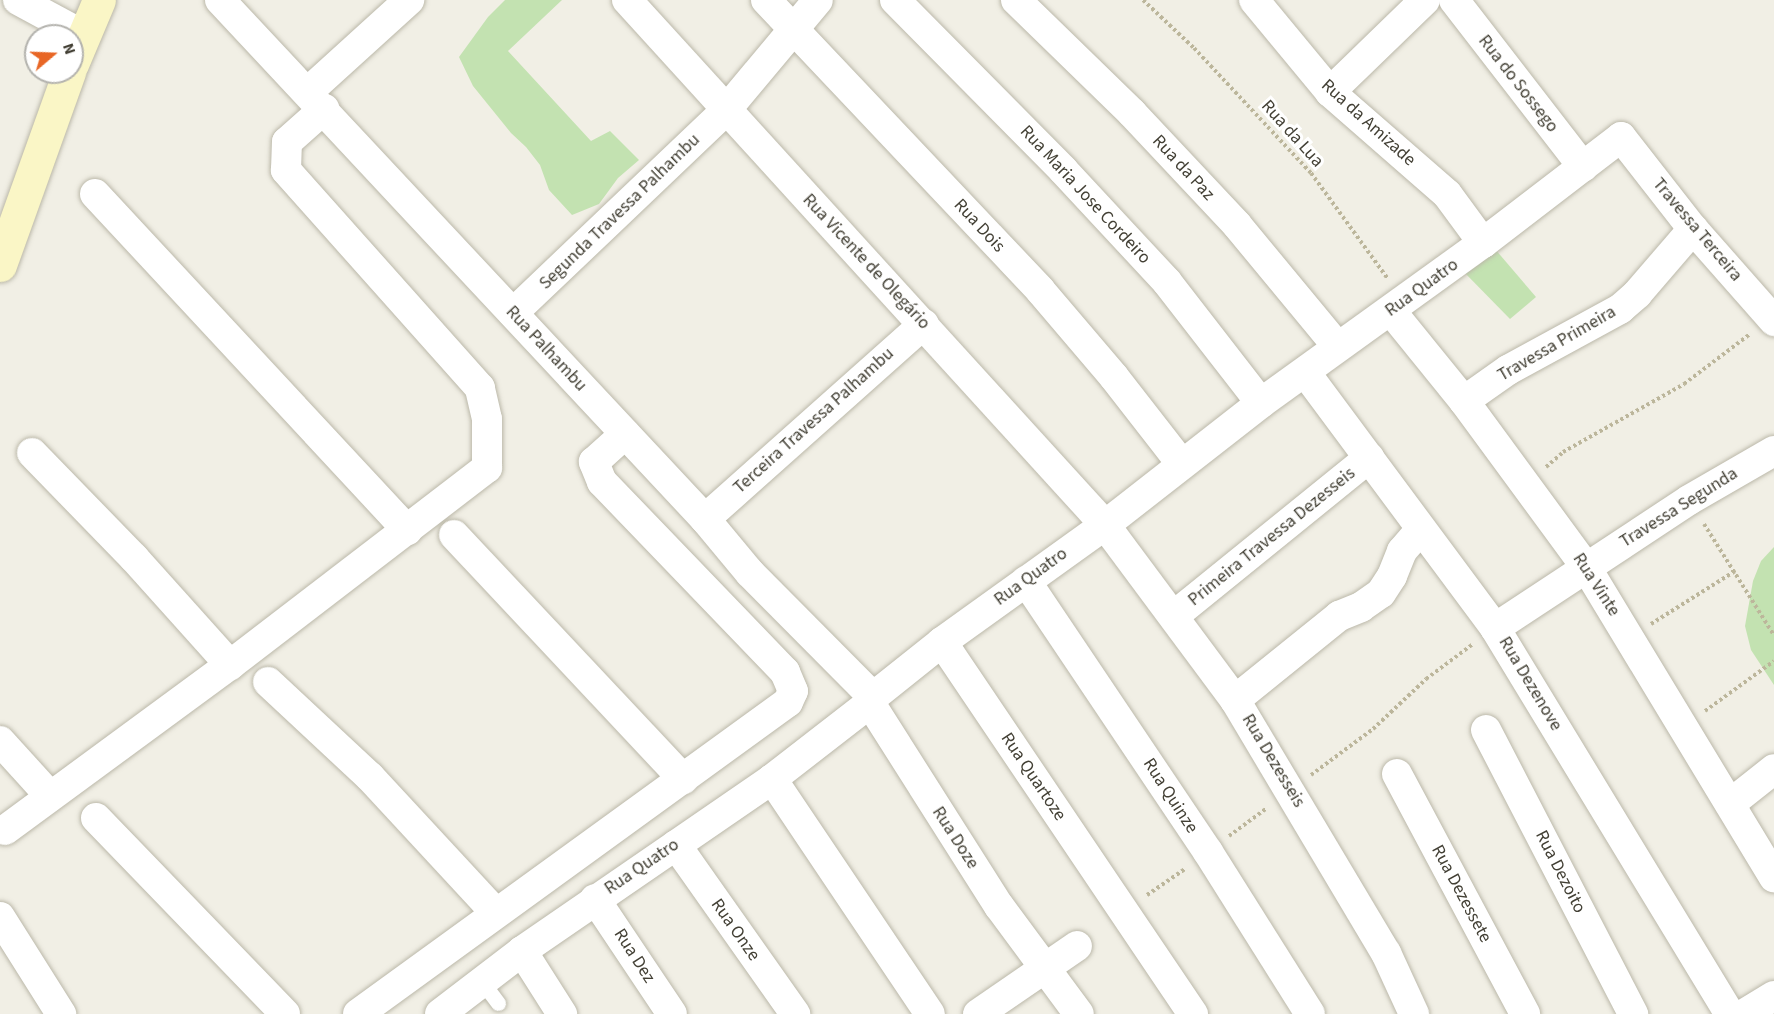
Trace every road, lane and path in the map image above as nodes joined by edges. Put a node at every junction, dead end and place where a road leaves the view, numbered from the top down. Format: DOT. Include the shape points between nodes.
graph roads {
  1 [pos="18,0"];
  2 [pos="99,0"];
  3 [pos="220,0"];
  4 [pos="409,0"];
  5 [pos="627,0"];
  6 [pos="766,0"];
  7 [pos="818,0"];
  8 [pos="895,0"];
  9 [pos="1016,0"];
  10 [pos="1143,0"];
  11 [pos="1254,0"];
  12 [pos="1425,0"];
  13 [pos="1454,0"];
  14 [pos="46,24"];
  15 [pos="793,29"];
  16 [pos="84,34"];
  17 [pos="65,84"];
  18 [pos="1330,92"];
  19 [pos="316,101"];
  20 [pos="726,110"];
  21 [pos="1622,137"];
  22 [pos="1583,167"];
  23 [pos="94,194"];
  24 [pos="1693,229"];
  25 [pos="1483,243"];
  26 [pos="0,265"];
  27 [pos="1398,306"];
  28 [pos="513,314"];
  29 [pos="1773,319"];
  30 [pos="924,324"];
  31 [pos="1338,347"];
  32 [pos="1305,372"];
  33 [pos="1464,401"];
  34 [pos="1261,403"];
  35 [pos="625,434"];
  36 [pos="1774,451"];
  37 [pos="32,453"];
  38 [pos="1369,458"];
  39 [pos="1181,463"];
  40 [pos="1527,484"];
  41 [pos="1689,501"];
  42 [pos="705,519"];
  43 [pos="1105,525"];
  44 [pos="407,530"];
  45 [pos="1420,530"];
  46 [pos="454,535"];
  47 [pos="1586,567"];
  48 [pos="1735,571"];
  49 [pos="1026,580"];
  50 [pos="1174,615"];
  51 [pos="1495,628"];
  52 [pos="1774,635"];
  53 [pos="1630,637"];
  54 [pos="942,642"];
  55 [pos="1774,661"];
  56 [pos="230,665"];
  57 [pos="268,682"];
  58 [pos="872,700"];
  59 [pos="1235,700"];
  60 [pos="1682,728"];
  61 [pos="1486,730"];
  62 [pos="0,741"];
  63 [pos="1774,769"];
  64 [pos="1397,774"];
  65 [pos="683,779"];
  66 [pos="772,779"];
  67 [pos="50,796"];
  68 [pos="1730,804"];
  69 [pos="96,818"];
  70 [pos="5,830"];
  71 [pos="676,845"];
  72 [pos="1774,877"];
  73 [pos="596,899"];
  74 [pos="496,914"];
  75 [pos="0,917"];
  76 [pos="1077,946"];
  77 [pos="522,951"];
  78 [pos="1045,969"];
  79 [pos="1774,996"];
  80 [pos="62,1014"];
  81 [pos="285,1014"];
  82 [pos="358,1014"];
  83 [pos="440,1014"];
  84 [pos="562,1014"];
  85 [pos="672,1014"];
  86 [pos="795,1014"];
  87 [pos="930,1014"];
  88 [pos="978,1014"];
  89 [pos="1079,1014"];
  90 [pos="1193,1014"];
  91 [pos="1311,1014"];
  92 [pos="1414,1014"];
  93 [pos="1525,1014"];
  94 [pos="1634,1014"];
  95 [pos="1730,1014"];
  96 [pos="1744,1014"];
  1 -- 14 [label="street"];
  2 -- 16 [label="main road"];
  3 -- 19 [label="street, Rua Palhambu"];
  4 -- 19 [label="street"];
  5 -- 20 [label="street, Rua Vicente de Olegário"];
  6 -- 15 [label="street, Rua Dois"];
  7 -- 15 [label="street, Segunda Travessa Palhambu"];
  8 -- 34 [label="street, Rua Maria Jose Cordeiro" via="1167,282"];
  9 -- 31 [label="street, Rua da Paz" via="1132,113 1237,225"];
  10 -- 27 [label="path, Rua da Lua" via="1194,48 1311,173"];
  11 -- 18 [label="street, Rua da Amizade"];
  12 -- 18 [label="street"];
  13 -- 22 [label="street, Rua do Sossego"];
  15 -- 20 [label="street, Segunda Travessa Palhambu"];
  15 -- 39 [label="street, Rua Dois" via="1040,290"];
  17 -- 26 [label="main road"];
  18 -- 25 [label="street, Rua da Amizade" via="1447,194"];
  19 -- 28 [label="street, Rua Palhambu"];
  19 -- 44 [label="street" via="287,142 286,170 480,388 487,419 487,468"];
  20 -- 28 [label="street, Segunda Travessa Palhambu"];
  20 -- 30 [label="street, Rua Vicente de Olegário"];
  21 -- 22 [label="street, Rua Quatro"];
  21 -- 24 [label="street, Travessa Terceira"];
  22 -- 25 [label="street, Rua Quatro"];
  23 -- 44 [label="street"];
  24 -- 29 [label="street, Travessa Terceira"];
  24 -- 33 [label="street, Travessa Primeira" via="1620,309 1508,370"];
  25 -- 27 [label="street, Rua Quatro"];
  27 -- 31 [label="street, Rua Quatro"];
  27 -- 33 [label="street, Rua Vinte"];
  28 -- 35 [label="street, Rua Palhambu"];
  29 -- 40 [label="path" via="1684,384 1563,452"];
  30 -- 42 [label="street, Terceira Travessa Palhambu"];
  30 -- 43 [label="street, Rua Vicente de Olegário"];
  31 -- 32 [label="street, Rua Quatro"];
  32 -- 34 [label="street, Rua Quatro"];
  32 -- 38 [label="street, Rua Dezenove"];
  33 -- 40 [label="street, Rua Vinte"];
  34 -- 39 [label="street, Rua Quatro"];
  35 -- 42 [label="street, Rua Palhambu"];
  35 -- 65 [label="street" via="594,462 602,482 785,672 793,691 788,702"];
  36 -- 41 [label="street, Travessa Segunda"];
  37 -- 56 [label="street"];
  38 -- 45 [label="street, Rua Dezenove"];
  38 -- 50 [label="street, Primeira Travessa Dezesseis"];
  39 -- 43 [label="street, Rua Quatro"];
  40 -- 47 [label="street, Rua Vinte"];
  41 -- 47 [label="street, Travessa Segunda"];
  41 -- 48 [label="path"];
  42 -- 58 [label="street, Rua Palhambu" via="750,573"];
  43 -- 49 [label="street, Rua Quatro"];
  43 -- 50 [label="street, Rua Dezesseis"];
  44 -- 56 [label="street"];
  45 -- 51 [label="street, Rua Dezenove"];
  45 -- 59 [label="street" via="1402,551 1381,593 1339,616"];
  46 -- 65 [label="street"];
  47 -- 51 [label="street, Travessa Segunda"];
  47 -- 53 [label="street, Rua Vinte"];
  48 -- 52 [label="path"];
  48 -- 53 [label="path"];
  49 -- 54 [label="street, Rua Quatro"];
  49 -- 91 [label="street, Rua Quinze"];
  50 -- 59 [label="street, Rua Dezesseis"];
  51 -- 95 [label="street, Rua Dezenove"];
  53 -- 60 [label="street, Rua Vinte"];
  54 -- 58 [label="street, Rua Quatro"];
  54 -- 90 [label="street, Rua Quartoze"];
  55 -- 60 [label="path"];
  56 -- 67 [label="street"];
  57 -- 74 [label="street" via="370,777"];
  58 -- 66 [label="street, Rua Quatro"];
  58 -- 78 [label="street, Rua Doze" via="999,906"];
  59 -- 92 [label="street, Rua Dezesseis" via="1386,953"];
  60 -- 68 [label="street, Rua Vinte"];
  61 -- 94 [label="street, Rua Dezoito"];
  62 -- 67 [label="street"];
  63 -- 68 [label="street"];
  64 -- 93 [label="street, Rua Dezessete"];
  65 -- 74 [label="street"];
  66 -- 71 [label="street, Rua Quatro"];
  66 -- 87 [label="street"];
  67 -- 70 [label="street"];
  68 -- 72 [label="street, Rua Vinte"];
  69 -- 81 [label="street"];
  71 -- 73 [label="street, Rua Quatro"];
  71 -- 86 [label="street, Rua Onze"];
  73 -- 77 [label="street, Rua Quatro"];
  73 -- 85 [label="street, Rua Dez"];
  74 -- 82 [label="street"];
  75 -- 80 [label="street"];
  76 -- 78 [label="street"];
  77 -- 83 [label="street, Rua Quatro" via="490,993"];
  77 -- 84 [label="street"];
  78 -- 88 [label="street"];
  78 -- 89 [label="street, Rua Doze"];
  79 -- 96 [label="street"];
}
